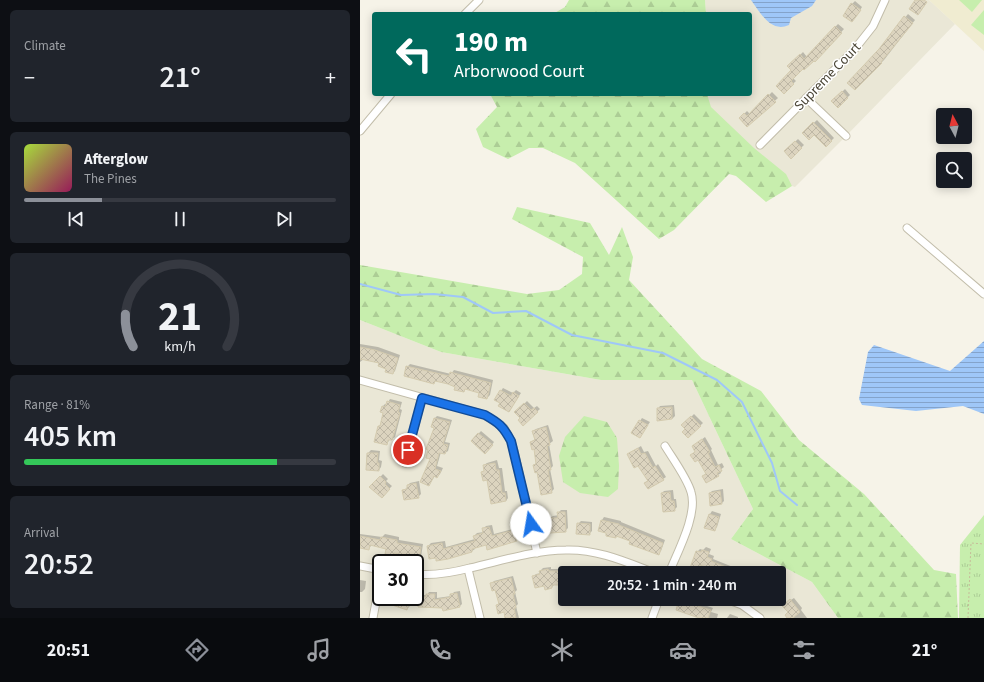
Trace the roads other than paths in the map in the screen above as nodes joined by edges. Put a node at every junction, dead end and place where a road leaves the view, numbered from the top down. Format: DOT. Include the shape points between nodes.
graph roads {
  1 [pos="479,0"];
  2 [pos="886,0"];
  3 [pos="467,12"];
  4 [pos="389,96"];
  5 [pos="806,98"];
  6 [pos="360,130"];
  7 [pos="846,136"];
  8 [pos="760,145"];
  9 [pos="907,228"];
  10 [pos="984,294"];
  11 [pos="360,380"];
  12 [pos="422,398"];
  13 [pos="665,446"];
  14 [pos="405,463"];
  15 [pos="537,553"];
  16 [pos="360,566"];
  17 [pos="636,566"];
  18 [pos="672,566"];
  19 [pos="372,568"];
  20 [pos="468,569"];
  21 [pos="424,574"];
  22 [pos="375,606"];
  23 [pos="656,606"];
  24 [pos="743,606"];
  25 [pos="372,618"];
  26 [pos="480,618"];
  27 [pos="652,618"];
  28 [pos="760,618"];
  1 -- 3 [label="street"];
  2 -- 5 [label="street, Supreme Court" via="873,26 854,50"];
  4 -- 6 [label="street"];
  5 -- 7 [label="street"];
  5 -- 8 [label="street, Supreme Court"];
  9 -- 10 [label="street"];
  11 -- 12 [label="street"];
  12 -- 14 [label="street"];
  12 -- 15 [label="street" via="485,415 504,428 514,451"];
  13 -- 18 [label="street" via="691,491 693,507"];
  15 -- 17 [label="street" via="565,550 591,552"];
  15 -- 20 [label="street"];
  16 -- 19 [label="street"];
  20 -- 21 [label="street" via="438,575"];
  20 -- 26 [label="street"];
  22 -- 25 [label="street"];
  23 -- 27 [label="street"];
  24 -- 28 [label="street"];
}
